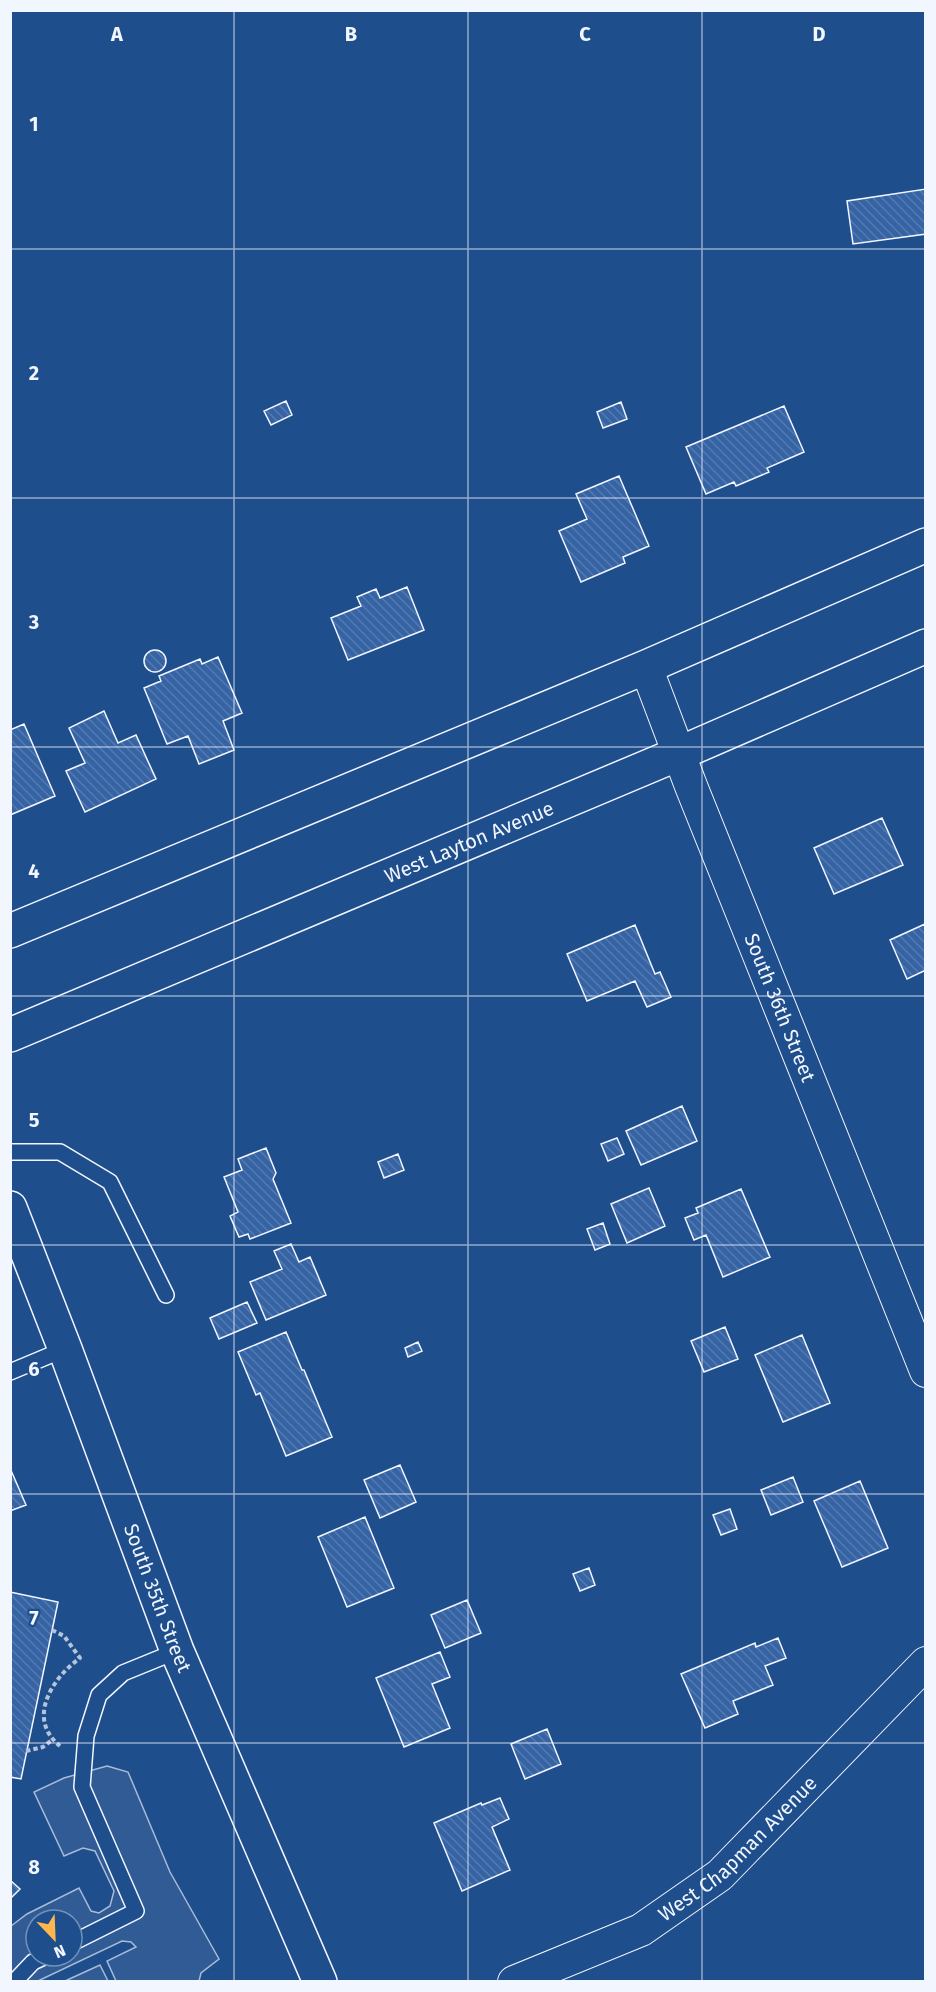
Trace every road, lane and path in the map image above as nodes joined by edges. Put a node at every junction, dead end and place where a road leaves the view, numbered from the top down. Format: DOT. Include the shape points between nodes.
graph roads {
  1 [pos="926,545"];
  2 [pos="926,646"];
  3 [pos="646,667"];
  4 [pos="678,754"];
  5 [pos="10,931"];
  6 [pos="10,1035"];
  7 [pos="10,1152"];
  8 [pos="10,1208"];
  9 [pos="166,1295"];
  10 [pos="65,1349"];
  11 [pos="921,1360"];
  12 [pos="10,1372"];
  13 [pos="52,1630"];
  14 [pos="177,1651"];
  15 [pos="926,1663"];
  16 [pos="52,1740"];
  17 [pos="26,1751"];
  18 [pos="84,1759"];
  19 [pos="84,1937"];
  20 [pos="27,1968"];
  21 [pos="14,1982"];
  22 [pos="321,1982"];
  23 [pos="514,1982"];
  1 -- 3 [label="main road"];
  2 -- 4 [label="main road, West Layton Avenue"];
  3 -- 4 [label="street, South 36th Street"];
  3 -- 5 [label="main road"];
  4 -- 6 [label="main road, West Layton Avenue"];
  4 -- 11 [label="street, South 36th Street"];
  7 -- 9 [label="lane" via="60,1152 110,1182"];
  8 -- 10 [label="main road, South 35th Street"];
  10 -- 12 [label="lane"];
  10 -- 14 [label="main road, South 35th Street"];
  13 -- 16 [label="path" via="64,1636 80,1658 64,1671 46,1698 43,1715"];
  14 -- 18 [label="lane" via="123,1673 99,1695 86,1736"];
  14 -- 22 [label="main road, South 35th Street"];
  15 -- 23 [label="street, West Chapman Avenue" via="720,1875 641,1930"];
  16 -- 17 [label="path" via="35,1751"];
  16 -- 18 [label="path"];
  18 -- 19 [label="lane" via="82,1787 136,1911"];
  20 -- 21 [label="lane"];
}
